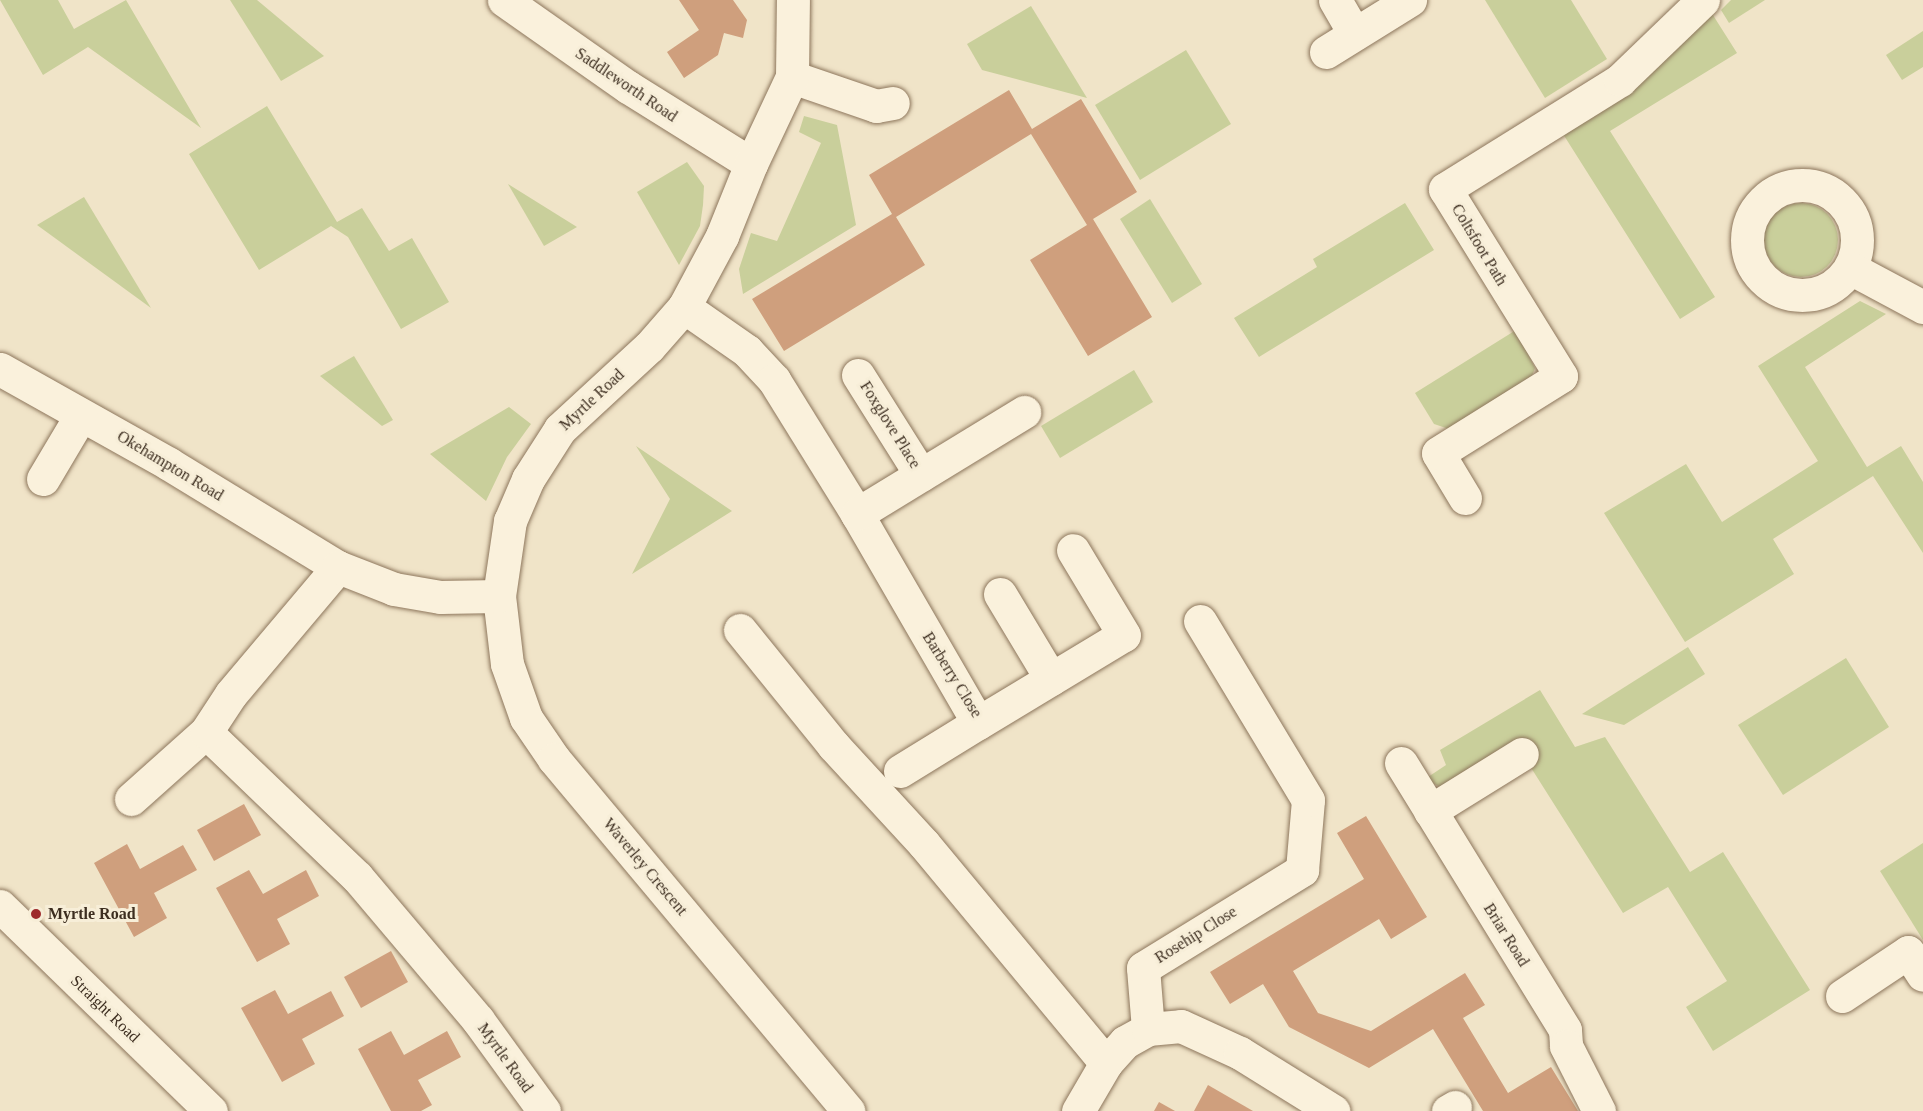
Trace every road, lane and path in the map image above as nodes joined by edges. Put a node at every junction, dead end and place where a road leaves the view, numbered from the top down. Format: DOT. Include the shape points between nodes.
graph roads {
  1 [pos="504,0"];
  2 [pos="794,0"];
  3 [pos="1335,0"];
  4 [pos="1410,0"];
  5 [pos="1703,0"];
  6 [pos="1355,34"];
  7 [pos="1326,52"];
  8 [pos="792,77"];
  9 [pos="893,103"];
  10 [pos="751,164"];
  11 [pos="1850,268"];
  12 [pos="684,307"];
  13 [pos="1923,307"];
  14 [pos="2,375"];
  15 [pos="858,375"];
  16 [pos="1024,412"];
  17 [pos="81,415"];
  18 [pos="921,475"];
  19 [pos="43,479"];
  20 [pos="1465,498"];
  21 [pos="857,514"];
  22 [pos="1073,550"];
  23 [pos="338,567"];
  24 [pos="1000,594"];
  25 [pos="499,596"];
  26 [pos="1200,621"];
  27 [pos="740,630"];
  28 [pos="1051,679"];
  29 [pos="978,723"];
  30 [pos="206,732"];
  31 [pos="1522,754"];
  32 [pos="1401,762"];
  33 [pos="900,771"];
  34 [pos="131,799"];
  35 [pos="1430,811"];
  36 [pos="0,906"];
  37 [pos="1923,975"];
  38 [pos="1842,996"];
  39 [pos="1148,1029"];
  40 [pos="1106,1063"];
  41 [pos="211,1111"];
  42 [pos="544,1111"];
  43 [pos="848,1111"];
  44 [pos="1078,1111"];
  45 [pos="1333,1111"];
  46 [pos="1599,1111"];
  1 -- 10 [label="street, Saddleworth Road" via="628,87"];
  2 -- 8 [label="street, Myrtle Road"];
  3 -- 6 [label="street"];
  4 -- 6 [label="street"];
  5 -- 20 [label="street, Coltsfoot Path" via="1620,80 1445,189 1561,376 1438,453"];
  6 -- 7 [label="street"];
  8 -- 9 [label="street" via="876,106"];
  8 -- 10 [label="street, Myrtle Road"];
  10 -- 12 [label="street, Myrtle Road" via="722,236"];
  11 -- 13 [label="street"];
  12 -- 21 [label="street, Barberry Close" via="747,351 774,380"];
  12 -- 25 [label="street, Myrtle Road" via="649,346 560,429 528,478 510,520"];
  14 -- 17 [label="street, Okehampton Road"];
  15 -- 18 [label="street, Foxglove Place"];
  16 -- 18 [label="street"];
  17 -- 19 [label="street"];
  17 -- 23 [label="street, Okehampton Road"];
  18 -- 21 [label="street"];
  21 -- 29 [label="street, Barberry Close"];
  22 -- 28 [label="street, Barberry Close" via="1124,635"];
  23 -- 25 [label="street" via="394,589 440,597"];
  23 -- 30 [label="street" via="231,694"];
  24 -- 28 [label="street"];
  25 -- 43 [label="street, Waverley Crescent" via="507,664 526,718 554,759"];
  26 -- 39 [label="street, Rosehip Close" via="1308,800 1302,870 1143,968"];
  27 -- 40 [label="street" via="833,745 924,844"];
  28 -- 29 [label="street, Barberry Close"];
  29 -- 33 [label="street"];
  30 -- 34 [label="street"];
  30 -- 42 [label="street, Myrtle Road" via="357,877 478,1020"];
  31 -- 35 [label="street"];
  32 -- 35 [label="street, Briar Road"];
  35 -- 46 [label="street, Briar Road" via="1565,1030 1566,1047"];
  36 -- 41 [label="street, Straight Road"];
  37 -- 38 [label="street" via="1908,952"];
  39 -- 40 [label="street" via="1125,1042"];
  39 -- 45 [label="street" via="1181,1026 1240,1053"];
  40 -- 44 [label="street"];
}
